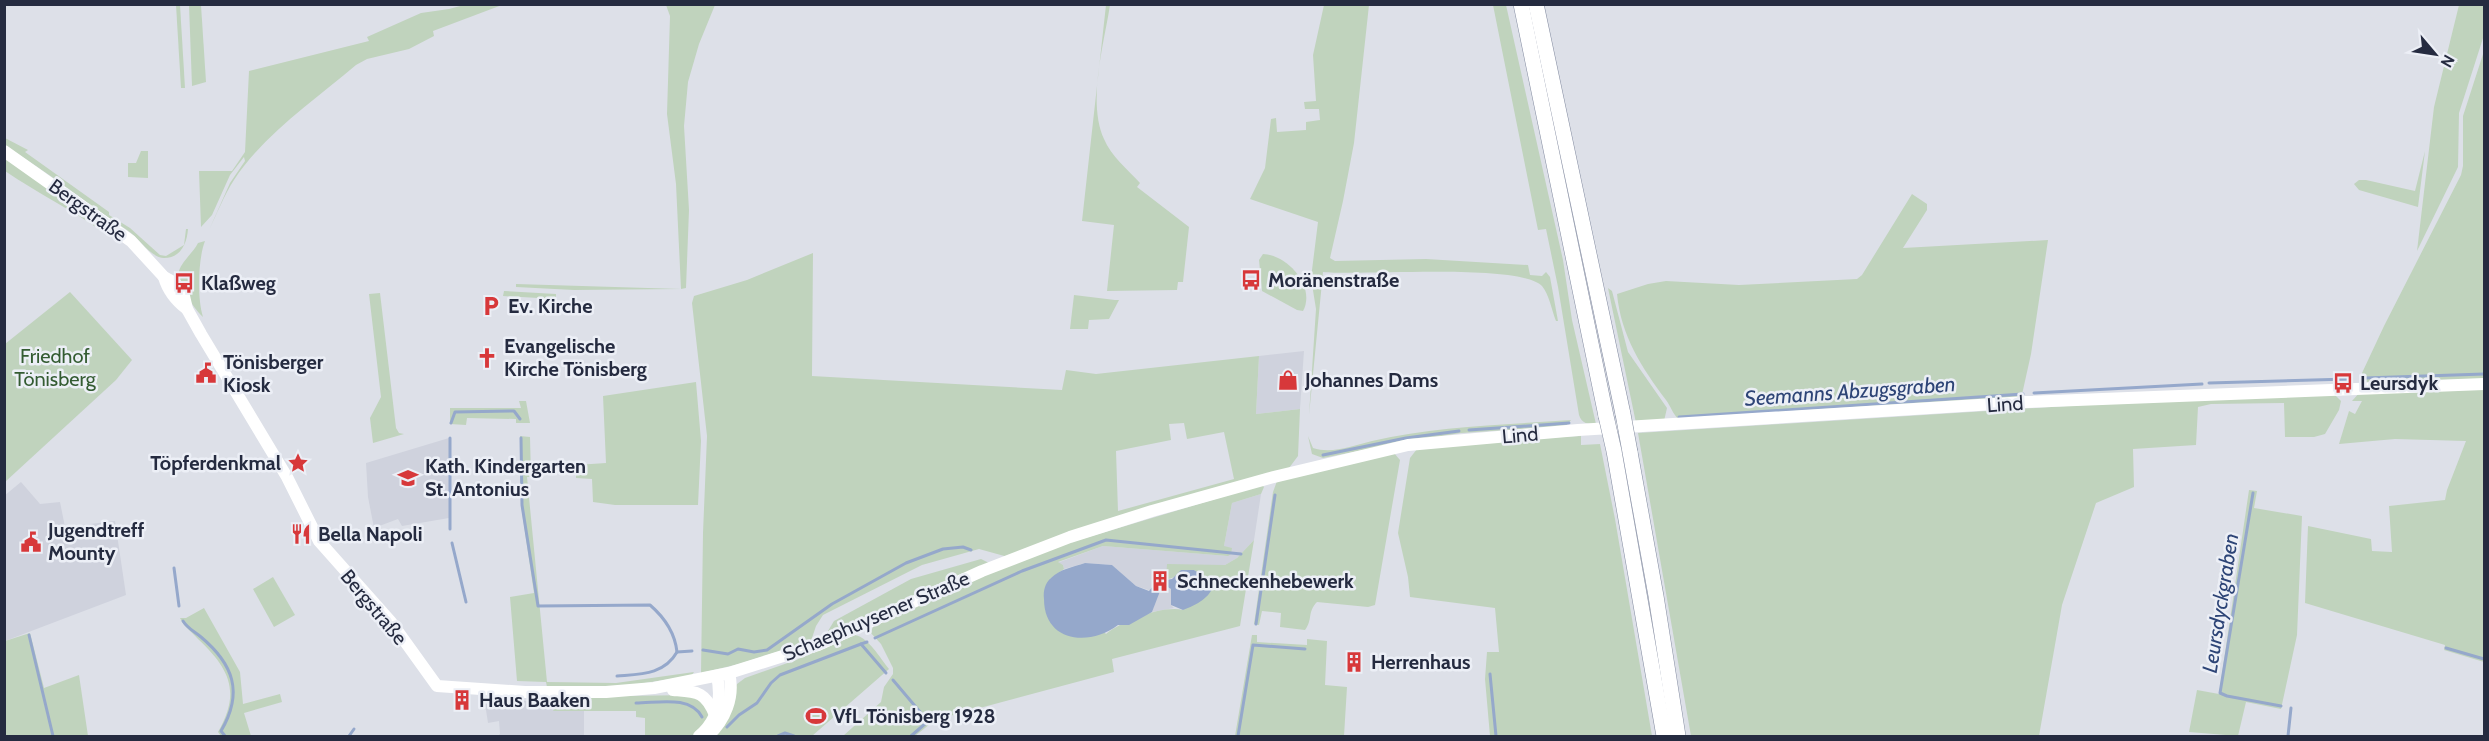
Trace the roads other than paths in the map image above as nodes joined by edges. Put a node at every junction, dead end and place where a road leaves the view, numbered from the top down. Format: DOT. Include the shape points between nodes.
graph roads {
  1 [pos="1521,4"];
  2 [pos="1536,4"];
  3 [pos="4,152"];
  4 [pos="2484,384"];
  5 [pos="1308,468"];
  6 [pos="723,675"];
  7 [pos="437,687"];
  8 [pos="654,688"];
  9 [pos="715,715"];
  10 [pos="699,736"];
  11 [pos="708,736"];
  12 [pos="1664,736"];
  13 [pos="1678,736"];
  1 -- 12 [label="highway, bridge" via="1614,451"];
  2 -- 13 [label="highway, bridge" via="1623,414"];
  3 -- 7 [label="main road, Bergstraße" via="131,241 164,277 176,301 187,309 319,540 391,622"];
  4 -- 5 [label="main road, Lind" via="2157,395 1578,430 1408,445"];
  5 -- 6 [label="main road, Schaephuysener Straße" via="1070,537 982,571 818,645"];
  6 -- 8 [label="main road, Schaephuysener Straße"];
  6 -- 9 [label="main road"];
  6 -- 11 [label="main road" via="732,686 728,706"];
  7 -- 8 [label="main road, Schaephuysener Straße" via="558,693"];
  8 -- 9 [label="main road" via="701,694"];
  9 -- 10 [label="main road"];
}
